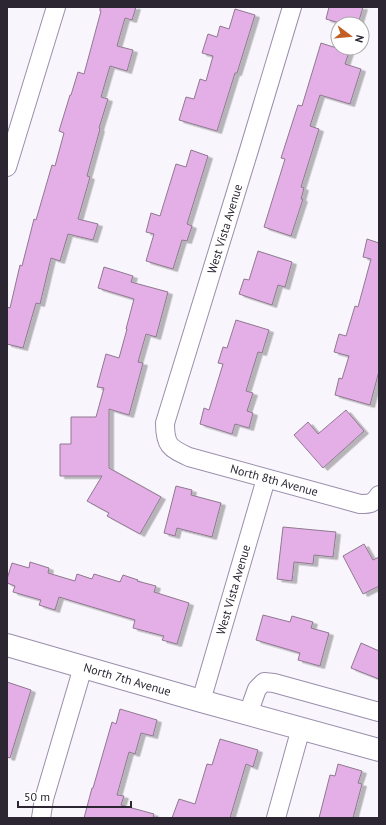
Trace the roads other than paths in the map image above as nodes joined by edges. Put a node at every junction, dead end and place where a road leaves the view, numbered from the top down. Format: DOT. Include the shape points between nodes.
graph roads {
  1 [pos="56,7"];
  2 [pos="292,7"];
  3 [pos="7,167"];
  4 [pos="174,450"];
  5 [pos="266,479"];
  6 [pos="377,498"];
  7 [pos="7,645"];
  8 [pos="83,667"];
  9 [pos="201,701"];
  10 [pos="379,712"];
  11 [pos="248,714"];
  12 [pos="301,728"];
  13 [pos="379,750"];
  14 [pos="41,818"];
  15 [pos="276,818"];
  1 -- 3 [label="street"];
  2 -- 4 [label="street, West Vista Avenue" via="165,423 166,438"];
  4 -- 5 [label="street, North 8th Avenue"];
  5 -- 6 [label="street, North 8th Avenue" via="360,504 369,504"];
  5 -- 9 [label="street, West Vista Avenue"];
  7 -- 8 [label="main road, North 7th Avenue"];
  8 -- 9 [label="main road, North 7th Avenue"];
  8 -- 14 [label="street" via="44,799"];
  9 -- 11 [label="main road, North 7th Avenue"];
  10 -- 11 [label="street" via="264,682 257,689"];
  11 -- 12 [label="main road, North 7th Avenue"];
  12 -- 13 [label="main road, North 7th Avenue"];
  12 -- 15 [label="street"];
}
